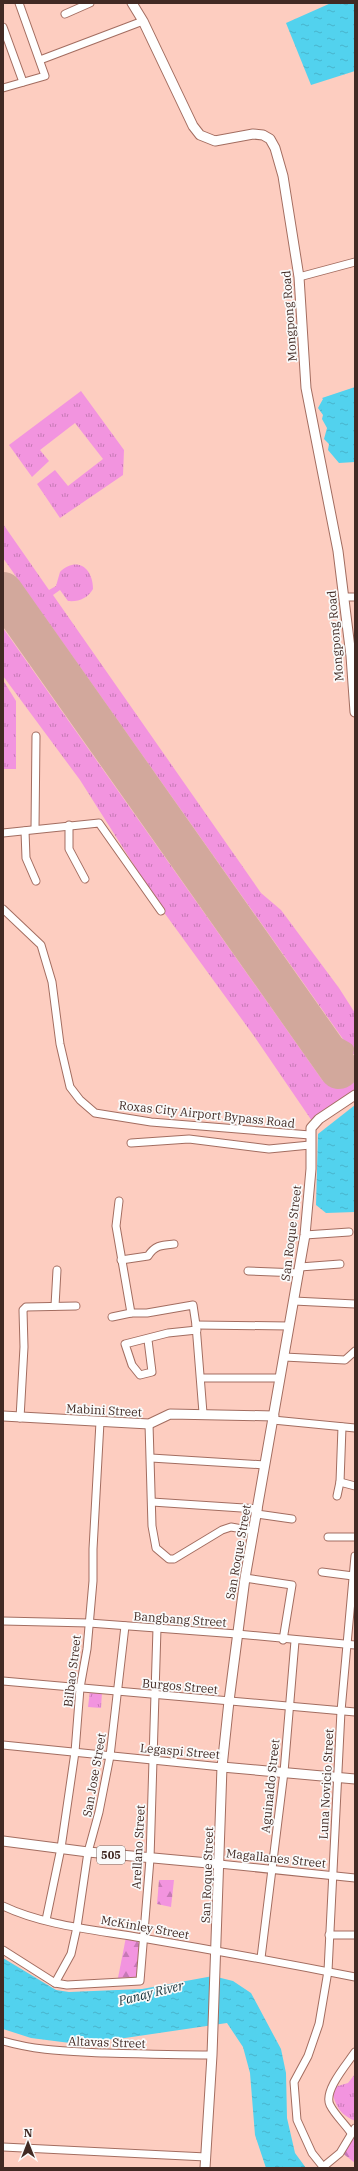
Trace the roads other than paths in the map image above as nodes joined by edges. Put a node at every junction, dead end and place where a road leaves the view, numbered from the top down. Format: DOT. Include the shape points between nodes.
graph roads {
  1 [pos="19,3"];
  2 [pos="90,3"];
  3 [pos="132,3"];
  4 [pos="65,14"];
  5 [pos="143,21"];
  6 [pos="3,27"];
  7 [pos="40,60"];
  8 [pos="23,82"];
  9 [pos="3,87"];
  10 [pos="355,262"];
  11 [pos="299,277"];
  12 [pos="344,597"];
  13 [pos="355,597"];
  14 [pos="353,656"];
  15 [pos="353,685"];
  16 [pos="355,712"];
  17 [pos="36,736"];
  18 [pos="68,825"];
  19 [pos="35,829"];
  20 [pos="24,831"];
  21 [pos="3,832"];
  22 [pos="85,879"];
  23 [pos="36,881"];
  24 [pos="3,909"];
  25 [pos="161,911"];
  26 [pos="355,1095"];
  27 [pos="310,1135"];
  28 [pos="130,1143"];
  29 [pos="310,1145"];
  30 [pos="119,1201"];
  31 [pos="349,1232"];
  32 [pos="305,1235"];
  33 [pos="174,1244"];
  34 [pos="121,1260"];
  35 [pos="340,1264"];
  36 [pos="57,1270"];
  37 [pos="299,1270"];
  38 [pos="248,1271"];
  39 [pos="294,1301"];
  40 [pos="355,1304"];
  41 [pos="55,1306"];
  42 [pos="76,1306"];
  43 [pos="131,1313"];
  44 [pos="112,1317"];
  45 [pos="289,1326"];
  46 [pos="197,1328"];
  47 [pos="148,1340"];
  48 [pos="355,1351"];
  49 [pos="284,1357"];
  50 [pos="201,1378"];
  51 [pos="280,1378"];
  52 [pos="203,1414"];
  53 [pos="3,1416"];
  54 [pos="20,1418"];
  55 [pos="274,1418"];
  56 [pos="100,1422"];
  57 [pos="149,1424"];
  58 [pos="342,1427"];
  59 [pos="355,1428"];
  60 [pos="151,1458"];
  61 [pos="265,1466"];
  62 [pos="340,1482"];
  63 [pos="355,1486"];
  64 [pos="337,1496"];
  65 [pos="152,1502"];
  66 [pos="257,1512"];
  67 [pos="292,1519"];
  68 [pos="254,1531"];
  69 [pos="328,1537"];
  70 [pos="355,1537"];
  71 [pos="355,1556"];
  72 [pos="322,1572"];
  73 [pos="353,1576"];
  74 [pos="245,1578"];
  75 [pos="3,1621"];
  76 [pos="89,1623"];
  77 [pos="125,1626"];
  78 [pos="157,1628"];
  79 [pos="237,1634"];
  80 [pos="283,1640"];
  81 [pos="295,1641"];
  82 [pos="347,1645"];
  83 [pos="355,1645"];
  84 [pos="3,1681"];
  85 [pos="80,1688"];
  86 [pos="118,1691"];
  87 [pos="156,1696"];
  88 [pos="229,1701"];
  89 [pos="288,1707"];
  90 [pos="341,1711"];
  91 [pos="355,1712"];
  92 [pos="3,1745"];
  93 [pos="75,1752"];
  94 [pos="110,1756"];
  95 [pos="153,1761"];
  96 [pos="222,1767"];
  97 [pos="284,1772"];
  98 [pos="338,1778"];
  99 [pos="355,1779"];
  100 [pos="3,1841"];
  101 [pos="61,1848"];
  102 [pos="88,1852"];
  103 [pos="150,1859"];
  104 [pos="220,1864"];
  105 [pos="271,1871"];
  106 [pos="332,1876"];
  107 [pos="355,1878"];
  108 [pos="3,1906"];
  109 [pos="46,1920"];
  110 [pos="77,1927"];
  111 [pos="329,1935"];
  112 [pos="355,1935"];
  113 [pos="143,1938"];
  114 [pos="3,1950"];
  115 [pos="215,1950"];
  116 [pos="261,1958"];
  117 [pos="328,1971"];
  118 [pos="355,1977"];
  119 [pos="55,1983"];
  120 [pos="3,2041"];
  121 [pos="355,2052"];
  122 [pos="212,2055"];
  123 [pos="353,2131"];
  124 [pos="3,2147"];
  125 [pos="206,2157"];
  126 [pos="205,2168"];
  127 [pos="323,2168"];
  1 -- 7 [label="street"];
  2 -- 4 [label="street"];
  3 -- 5 [label="main road, Mongpong Road"];
  5 -- 7 [label="street"];
  5 -- 11 [label="main road, Mongpong Road" via="193,126 200,135 215,141 253,134 270,139 283,176"];
  6 -- 8 [label="street"];
  7 -- 8 [label="street" via="45,76"];
  8 -- 9 [label="street"];
  10 -- 11 [label="street"];
  11 -- 12 [label="main road, Mongpong Road" via="306,388"];
  12 -- 13 [label="street"];
  12 -- 14 [label="main road, Mongpong Road"];
  14 -- 15 [label="main road, Mongpong Road"];
  15 -- 16 [label="main road, Mongpong Road"];
  17 -- 19 [label="street"];
  18 -- 19 [label="street"];
  18 -- 22 [label="street" via="69,849"];
  18 -- 25 [label="street" via="99,823"];
  19 -- 20 [label="street"];
  20 -- 21 [label="street"];
  20 -- 23 [label="street" via="26,858"];
  24 -- 27 [label="street, Roxas City Airport Bypass Road" via="41,945 52,982 60,1044 70,1087 95,1113 151,1122"];
  26 -- 27 [label="main road" via="313,1123"];
  27 -- 29 [label="main road, San Roque Street"];
  28 -- 29 [label="street" via="189,1139 269,1149"];
  29 -- 32 [label="main road, San Roque Street"];
  30 -- 34 [label="street" via="116,1226"];
  31 -- 32 [label="street"];
  32 -- 37 [label="main road, San Roque Street"];
  33 -- 34 [label="street" via="159,1245 153,1248 148,1256"];
  34 -- 43 [label="street"];
  35 -- 37 [label="street"];
  36 -- 41 [label="street"];
  37 -- 38 [label="street"];
  37 -- 39 [label="main road, San Roque Street"];
  39 -- 40 [label="street"];
  39 -- 45 [label="main road, San Roque Street"];
  41 -- 42 [label="street"];
  41 -- 54 [label="street" via="26,1307 23,1310 24,1348"];
  43 -- 44 [label="street"];
  43 -- 46 [label="street" via="147,1313 193,1305"];
  45 -- 46 [label="street"];
  45 -- 49 [label="main road, San Roque Street"];
  46 -- 47 [label="street" via="168,1333"];
  46 -- 50 [label="street"];
  47 -- 47 [label="street" via="152,1372 140,1375 132,1364 125,1344"];
  48 -- 49 [label="street" via="345,1360"];
  49 -- 51 [label="main road, San Roque Street"];
  50 -- 51 [label="street"];
  50 -- 52 [label="street"];
  51 -- 55 [label="main road, San Roque Street"];
  52 -- 55 [label="main road, Mabini Street"];
  52 -- 57 [label="main road, Mabini Street" via="170,1414"];
  53 -- 54 [label="main road, Mabini Street"];
  54 -- 56 [label="main road, Mabini Street"];
  55 -- 58 [label="street"];
  55 -- 61 [label="main road, San Roque Street"];
  56 -- 57 [label="main road, Mabini Street"];
  56 -- 76 [label="street, Bilbao Street"];
  57 -- 60 [label="street"];
  58 -- 59 [label="street"];
  58 -- 62 [label="street"];
  60 -- 61 [label="street"];
  60 -- 65 [label="street"];
  61 -- 66 [label="main road, San Roque Street"];
  62 -- 63 [label="street"];
  62 -- 64 [label="street"];
  65 -- 66 [label="street"];
  65 -- 68 [label="street" via="152,1526 156,1548 169,1559 174,1559 231,1527"];
  66 -- 67 [label="street"];
  66 -- 68 [label="main road, San Roque Street"];
  68 -- 74 [label="main road, San Roque Street"];
  69 -- 70 [label="street"];
  71 -- 73 [label="street, Luna Novicio Street"];
  72 -- 73 [label="street"];
  73 -- 82 [label="street, Luna Novicio Street"];
  74 -- 79 [label="main road, San Roque Street"];
  74 -- 80 [label="street" via="292,1585"];
  75 -- 76 [label="street, Bangbang Street"];
  76 -- 77 [label="street, Bangbang Street"];
  76 -- 85 [label="street, Bilbao Street"];
  77 -- 78 [label="street, Bangbang Street"];
  77 -- 86 [label="street, San Jose Street"];
  78 -- 79 [label="street, Bangbang Street"];
  78 -- 87 [label="street, Arellano Street"];
  79 -- 80 [label="street, Bangbang Street"];
  79 -- 88 [label="main road, San Roque Street"];
  80 -- 81 [label="street, Bangbang Street"];
  81 -- 82 [label="street, Bangbang Street"];
  81 -- 89 [label="street, Aguinaldo Street"];
  82 -- 83 [label="street, Bangbang Street"];
  82 -- 90 [label="street, Luna Novicio Street"];
  84 -- 85 [label="street, Burgos Street"];
  85 -- 86 [label="street, Burgos Street"];
  85 -- 93 [label="street, Bilbao Street"];
  86 -- 87 [label="street, Burgos Street"];
  86 -- 94 [label="street, San Jose Street"];
  87 -- 88 [label="street, Burgos Street"];
  87 -- 95 [label="street, Arellano Street"];
  88 -- 89 [label="street, Burgos Street"];
  88 -- 96 [label="main road, San Roque Street"];
  89 -- 90 [label="street, Burgos Street"];
  89 -- 97 [label="street, Aguinaldo Street"];
  90 -- 91 [label="street, Burgos Street"];
  90 -- 98 [label="street, Luna Novicio Street"];
  92 -- 93 [label="street, Legaspi Street"];
  93 -- 94 [label="street, Legaspi Street"];
  93 -- 101 [label="street, Bilbao Street"];
  94 -- 95 [label="street, Legaspi Street"];
  94 -- 102 [label="street, San Jose Street"];
  95 -- 96 [label="street, Legaspi Street"];
  95 -- 103 [label="street, Arellano Street"];
  96 -- 97 [label="main road, Legaspi Street"];
  96 -- 104 [label="main road, San Roque Street"];
  97 -- 98 [label="main road, Legaspi Street"];
  97 -- 105 [label="street, Aguinaldo Street"];
  98 -- 99 [label="main road, Legaspi Street"];
  98 -- 106 [label="street, Luna Novicio Street"];
  100 -- 101 [label="main road, Magallanes Street / 505"];
  101 -- 102 [label="main road, Magallanes Street / 505"];
  101 -- 109 [label="street, Bilbao Street"];
  102 -- 103 [label="main road, Magallanes Street / 505"];
  102 -- 110 [label="street, San Jose Street"];
  103 -- 104 [label="main road, Magallanes Street / 505"];
  103 -- 113 [label="street, Arellano Street"];
  104 -- 105 [label="street, Magallanes Street"];
  104 -- 115 [label="main road, San Roque Street"];
  105 -- 106 [label="street, Magallanes Street"];
  105 -- 116 [label="street, Aguinaldo Street"];
  106 -- 107 [label="street, Magallanes Street"];
  106 -- 111 [label="street, Luna Novicio Street"];
  108 -- 109 [label="street, McKinley Street"];
  109 -- 110 [label="street, McKinley Street"];
  110 -- 113 [label="street, McKinley Street"];
  110 -- 119 [label="street, San Jose Street" via="71,1954"];
  111 -- 112 [label="street"];
  111 -- 117 [label="street, Luna Novicio Street"];
  113 -- 115 [label="street, McKinley Street"];
  113 -- 119 [label="street, Arellano Street" via="140,1981 67,1985"];
  114 -- 119 [label="street"];
  115 -- 116 [label="street, McKinley Street"];
  115 -- 122 [label="main road, San Roque Street"];
  116 -- 117 [label="street, McKinley Street"];
  117 -- 118 [label="street, McKinley Street"];
  117 -- 127 [label="street, Luna Novicio Street" via="319,2024 308,2056 294,2082 296,2120 312,2153"];
  120 -- 122 [label="street, Altavas Street" via="30,2049"];
  121 -- 123 [label="street" via="329,2096 330,2104"];
  122 -- 125 [label="main road, San Roque Street"];
  123 -- 127 [label="street" via="340,2153"];
  124 -- 125 [label="street"];
  125 -- 126 [label="main road, San Roque Street"];
}
